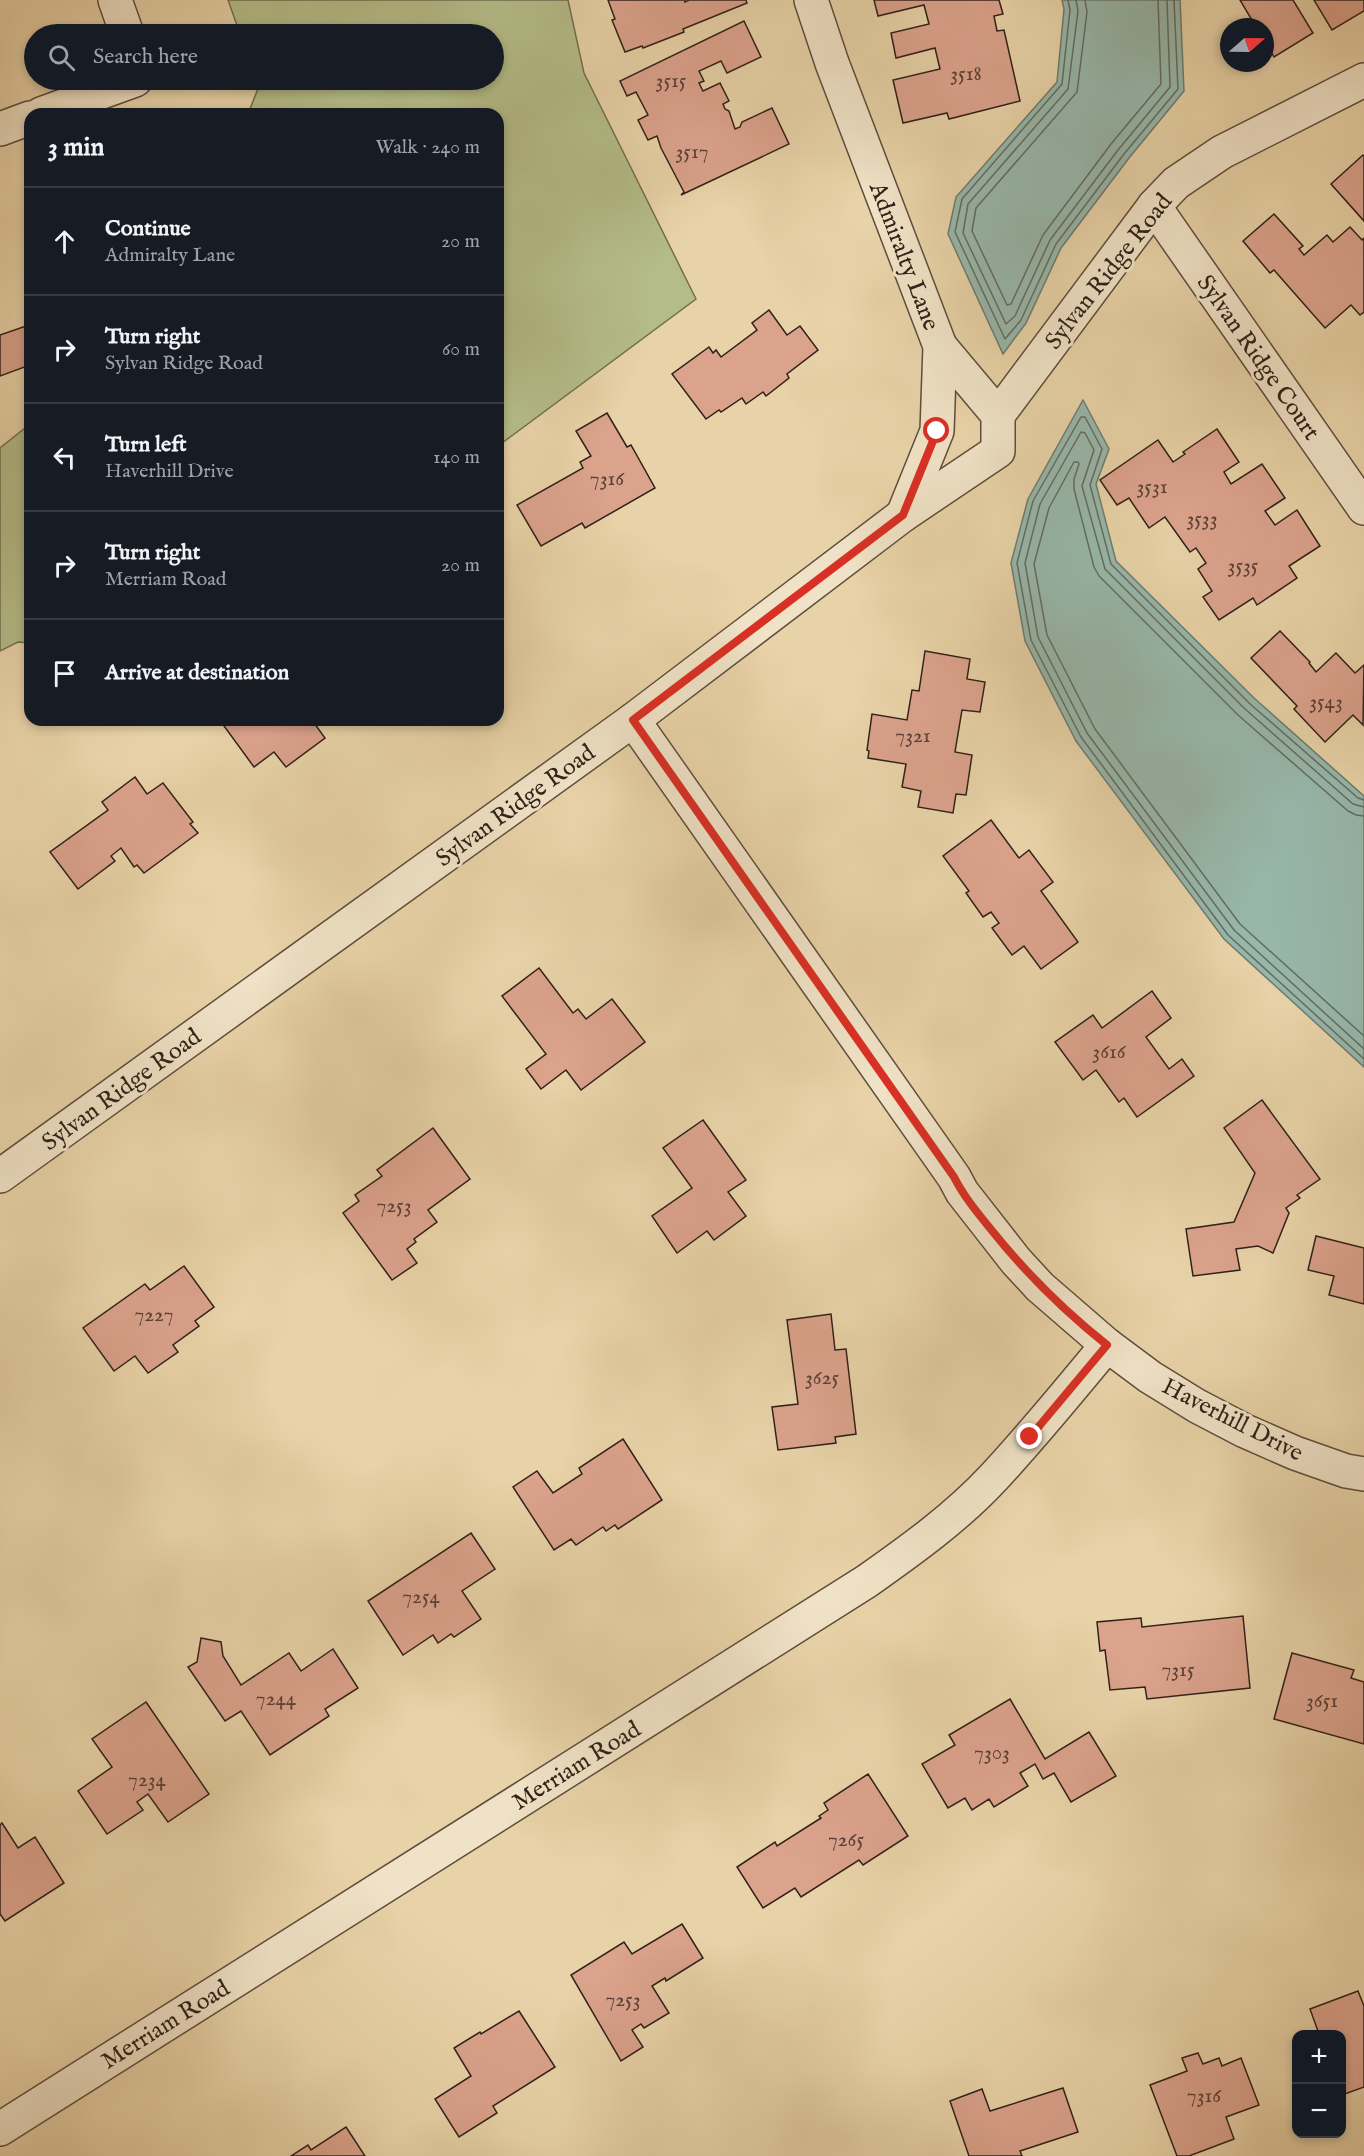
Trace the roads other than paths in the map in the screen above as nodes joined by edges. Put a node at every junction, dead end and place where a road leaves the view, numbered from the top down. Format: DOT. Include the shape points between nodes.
graph roads {
  1 [pos="115,0"];
  2 [pos="811,0"];
  3 [pos="123,24"];
  4 [pos="1364,80"];
  5 [pos="107,90"];
  6 [pos="58,108"];
  7 [pos="24,120"];
  8 [pos="0,129"];
  9 [pos="1154,206"];
  10 [pos="940,346"];
  11 [pos="998,415"];
  12 [pos="1364,508"];
  13 [pos="903,515"];
  14 [pos="633,720"];
  15 [pos="0,1176"];
  16 [pos="1107,1345"];
  17 [pos="1364,1474"];
  18 [pos="0,2129"];
  1 -- 3 [label="street"];
  2 -- 10 [label="street, Admiralty Lane"];
  4 -- 9 [label="street, Sylvan Ridge Road" via="1202,164"];
  5 -- 6 [label="street"];
  7 -- 8 [label="street"];
  9 -- 11 [label="street, Sylvan Ridge Road"];
  9 -- 12 [label="street, Sylvan Ridge Court"];
  10 -- 11 [label="street"];
  10 -- 13 [label="street, Admiralty Lane" via="937,431"];
  11 -- 13 [label="street, Sylvan Ridge Road" via="998,451"];
  13 -- 14 [label="street, Sylvan Ridge Road"];
  14 -- 15 [label="street, Sylvan Ridge Road"];
  14 -- 16 [label="street, Haverhill Drive" via="962,1192 1016,1262"];
  16 -- 17 [label="street, Haverhill Drive" via="1150,1377 1245,1431 1295,1453"];
  16 -- 18 [label="street, Merriam Road" via="993,1478 897,1560"];
}
